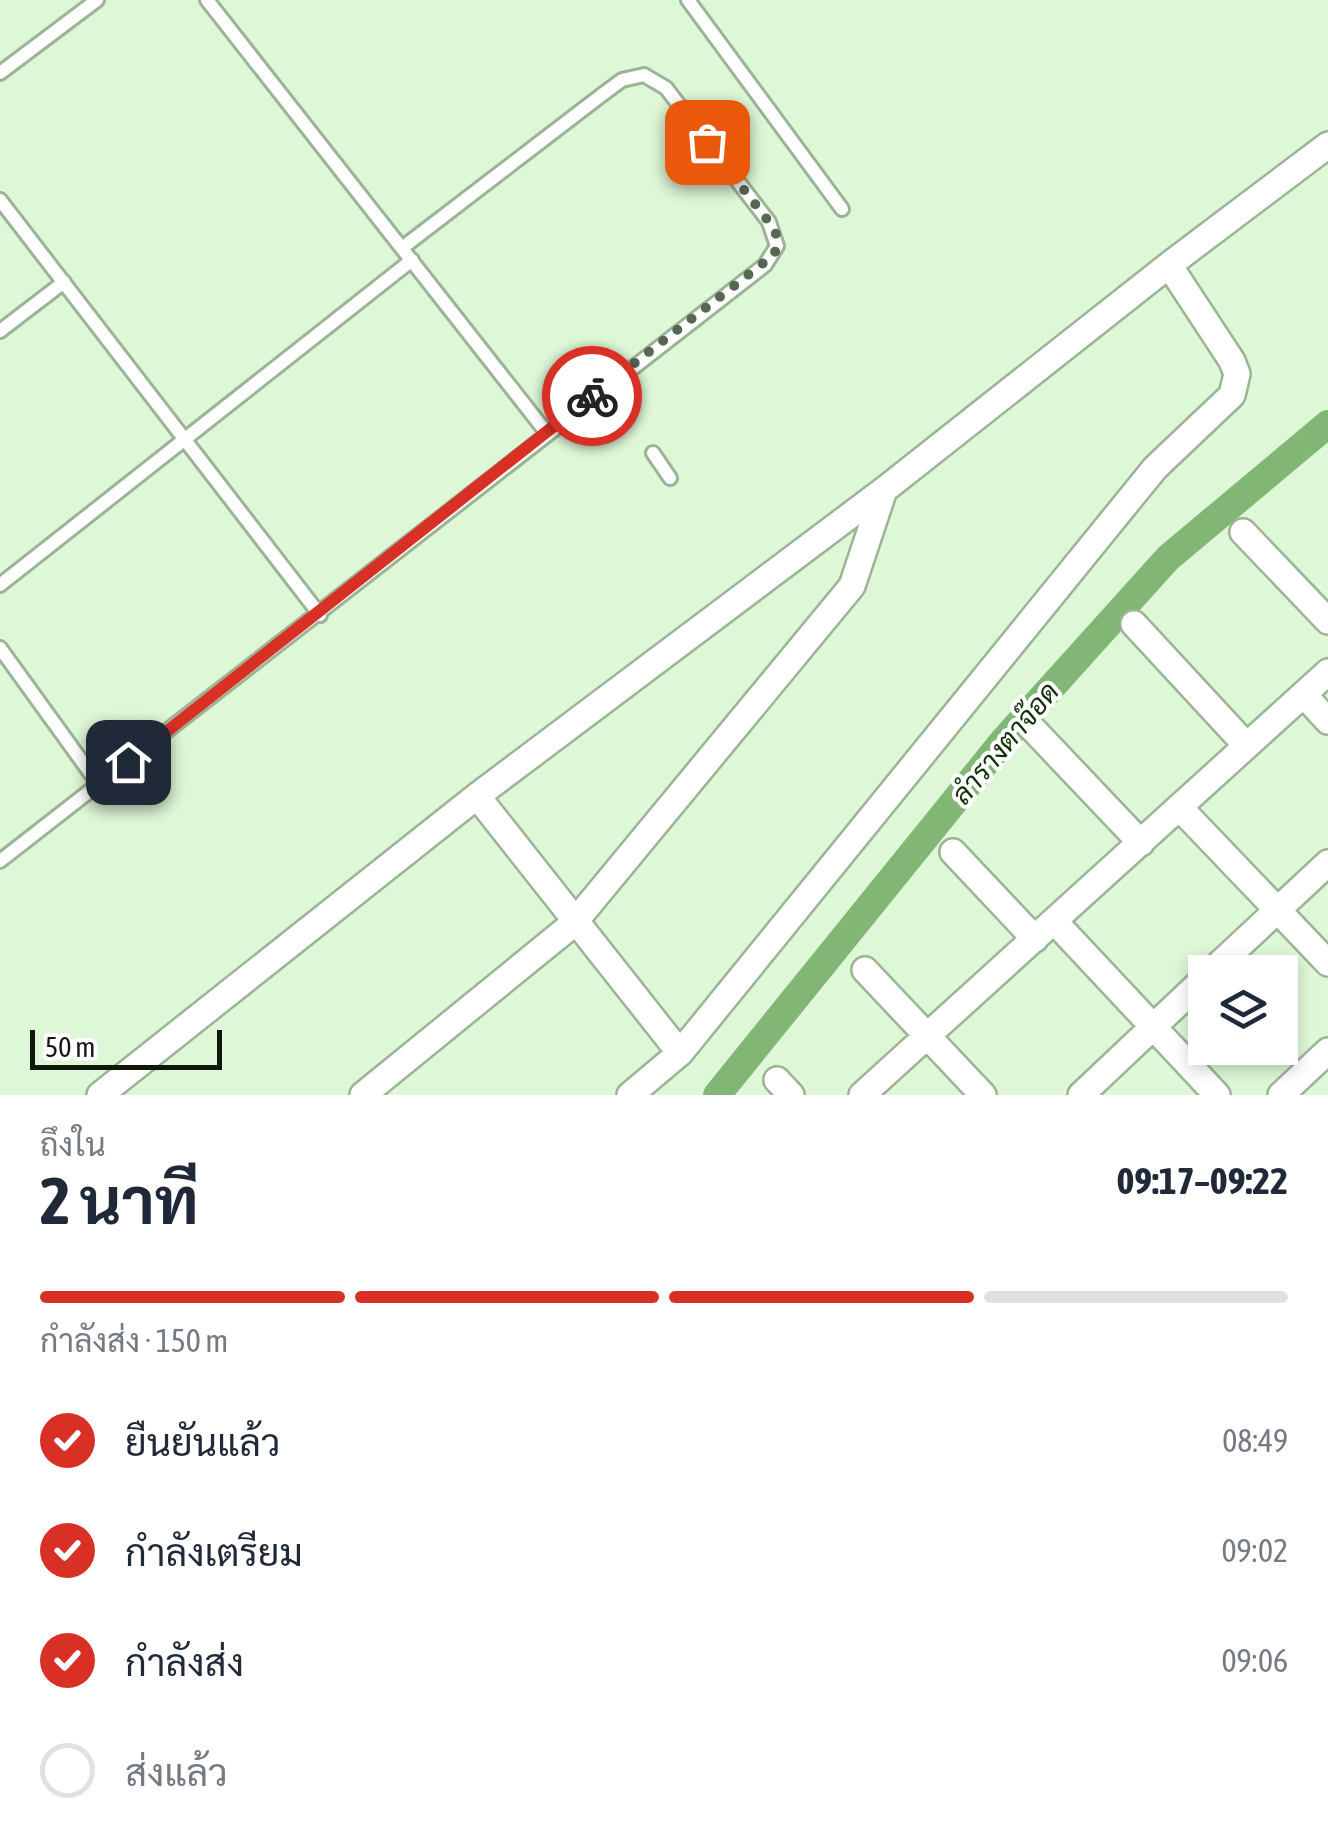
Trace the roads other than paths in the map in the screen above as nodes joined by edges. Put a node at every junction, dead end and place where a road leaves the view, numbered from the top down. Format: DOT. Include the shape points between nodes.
graph roads {
  1 [pos="98,0"];
  2 [pos="206,0"];
  3 [pos="688,0"];
  4 [pos="0,73"];
  5 [pos="1328,145"];
  6 [pos="0,200"];
  7 [pos="842,209"];
  8 [pos="402,248"];
  9 [pos="412,260"];
  10 [pos="1168,265"];
  11 [pos="64,282"];
  12 [pos="0,332"];
  13 [pos="546,432"];
  14 [pos="184,438"];
  15 [pos="653,454"];
  16 [pos="670,478"];
  17 [pos="884,490"];
  18 [pos="1243,532"];
  19 [pos="0,586"];
  20 [pos="320,614"];
  21 [pos="1328,620"];
  22 [pos="1134,624"];
  23 [pos="0,648"];
  24 [pos="1328,672"];
  25 [pos="1304,695"];
  26 [pos="1328,721"];
  27 [pos="1032,728"];
  28 [pos="1246,745"];
  29 [pos="100,785"];
  30 [pos="477,796"];
  31 [pos="1179,807"];
  32 [pos="1141,842"];
  33 [pos="953,852"];
  34 [pos="0,861"];
  35 [pos="1328,864"];
  36 [pos="1278,911"];
  37 [pos="1055,922"];
  38 [pos="573,924"];
  39 [pos="1035,939"];
  40 [pos="1230,955"];
  41 [pos="1328,964"];
  42 [pos="865,970"];
  43 [pos="1188,994"];
  44 [pos="1151,1028"];
  45 [pos="926,1037"];
  46 [pos="1328,1051"];
  47 [pos="680,1053"];
  48 [pos="100,1095"];
  49 [pos="363,1095"];
  50 [pos="630,1095"];
  51 [pos="862,1095"];
  52 [pos="982,1095"];
  53 [pos="1081,1095"];
  54 [pos="1217,1095"];
  55 [pos="1281,1095"];
  1 -- 4 [label="lane"];
  2 -- 8 [label="lane"];
  3 -- 7 [label="lane"];
  5 -- 10 [label="street"];
  6 -- 11 [label="lane"];
  8 -- 9 [label="lane"];
  8 -- 13 [label="lane" via="622,80 644,75 666,88 769,222 775,254"];
  9 -- 13 [label="lane"];
  9 -- 14 [label="lane"];
  10 -- 17 [label="street"];
  10 -- 47 [label="street" via="1232,362 1232,395 1155,468"];
  11 -- 12 [label="lane"];
  11 -- 14 [label="lane"];
  13 -- 20 [label="lane"];
  14 -- 19 [label="lane"];
  14 -- 20 [label="lane"];
  15 -- 16 [label="lane"];
  17 -- 30 [label="street"];
  17 -- 38 [label="street" via="852,586"];
  18 -- 21 [label="street"];
  20 -- 29 [label="lane"];
  22 -- 28 [label="street"];
  23 -- 29 [label="lane"];
  24 -- 25 [label="street"];
  25 -- 26 [label="street"];
  25 -- 28 [label="street"];
  27 -- 32 [label="street"];
  28 -- 31 [label="street"];
  29 -- 34 [label="lane"];
  30 -- 38 [label="street"];
  30 -- 48 [label="street"];
  31 -- 32 [label="street"];
  31 -- 36 [label="street"];
  32 -- 37 [label="street"];
  33 -- 39 [label="street"];
  35 -- 36 [label="street"];
  36 -- 40 [label="street"];
  36 -- 41 [label="street"];
  37 -- 39 [label="street"];
  37 -- 44 [label="street"];
  38 -- 47 [label="street"];
  38 -- 49 [label="street"];
  39 -- 45 [label="street"];
  42 -- 45 [label="street"];
  43 -- 44 [label="street"];
  44 -- 53 [label="street"];
  44 -- 54 [label="street"];
  45 -- 51 [label="street"];
  45 -- 52 [label="street"];
  46 -- 55 [label="street"];
  47 -- 50 [label="street"];
}
